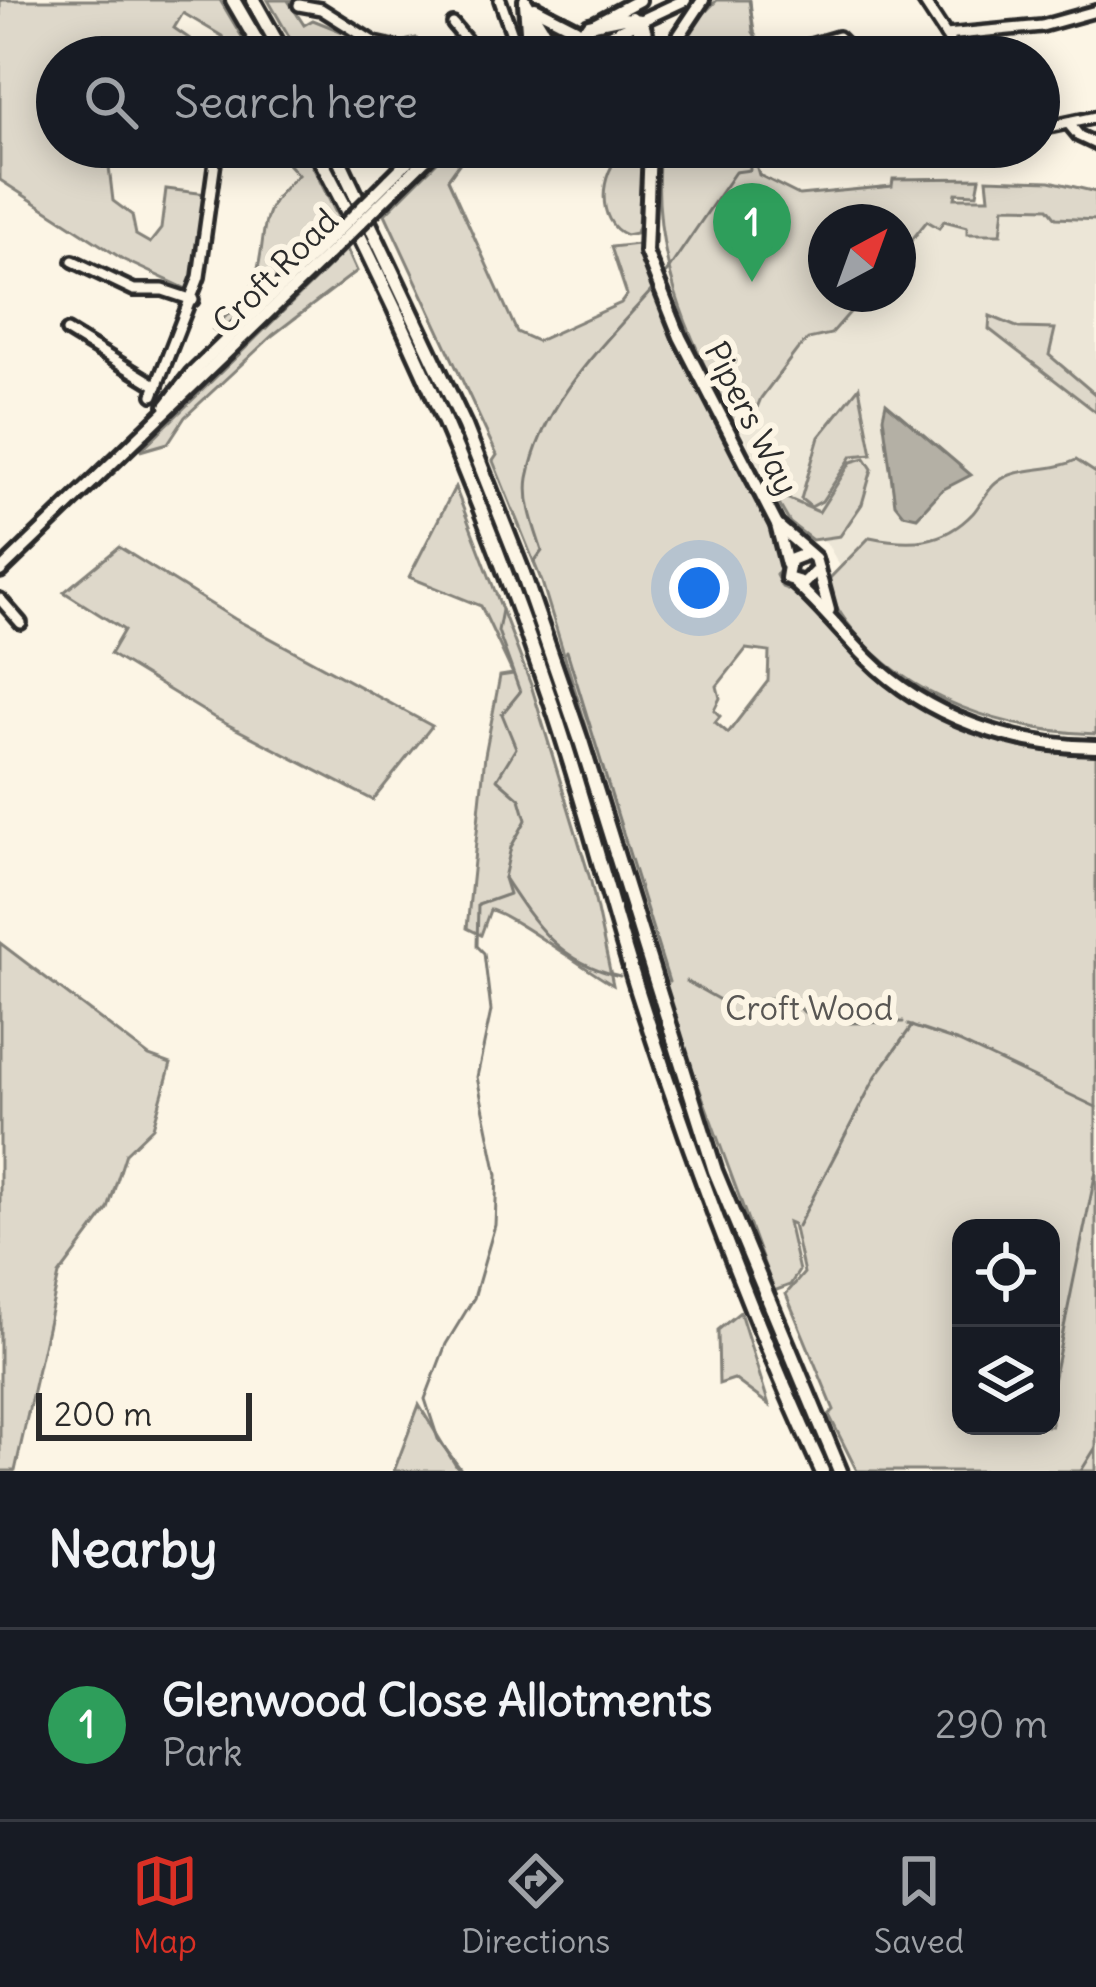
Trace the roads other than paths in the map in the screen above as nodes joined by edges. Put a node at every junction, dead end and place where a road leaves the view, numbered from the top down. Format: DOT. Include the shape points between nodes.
graph roads {
  1 [pos="233,0"];
  2 [pos="253,0"];
  3 [pos="500,0"];
  4 [pos="525,0"];
  5 [pos="685,0"];
  6 [pos="703,0"];
  7 [pos="923,0"];
  8 [pos="633,3"];
  9 [pos="299,5"];
  10 [pos="1096,11"];
  11 [pos="526,18"];
  12 [pos="636,21"];
  13 [pos="453,24"];
  14 [pos="583,27"];
  15 [pos="946,35"];
  16 [pos="254,36"];
  17 [pos="273,36"];
  18 [pos="364,36"];
  19 [pos="463,36"];
  20 [pos="513,36"];
  21 [pos="527,36"];
  22 [pos="538,36"];
  23 [pos="542,36"];
  24 [pos="569,36"];
  25 [pos="608,36"];
  26 [pos="643,36"];
  27 [pos="679,36"];
  28 [pos="1096,117"];
  29 [pos="1070,124"];
  30 [pos="1060,126"];
  31 [pos="1096,144"];
  32 [pos="215,168"];
  33 [pos="324,168"];
  34 [pos="343,168"];
  35 [pos="405,168"];
  36 [pos="412,168"];
  37 [pos="649,168"];
  38 [pos="392,184"];
  39 [pos="72,262"];
  40 [pos="193,300"];
  41 [pos="67,331"];
  42 [pos="171,358"];
  43 [pos="195,378"];
  44 [pos="777,525"];
  45 [pos="808,553"];
  46 [pos="787,564"];
  47 [pos="818,569"];
  48 [pos="0,571"];
  49 [pos="796,584"];
  50 [pos="15,590"];
  51 [pos="1,604"];
  52 [pos="832,618"];
  53 [pos="21,623"];
  54 [pos="1096,747"];
  55 [pos="823,1471"];
  56 [pos="840,1471"];
  1 -- 16 [label="highway"];
  2 -- 17 [label="highway"];
  3 -- 20 [label="street"];
  4 -- 11 [label="main road"];
  4 -- 14 [label="main road" via="550,20"];
  4 -- 23 [label="main road"];
  5 -- 12 [label="main road"];
  6 -- 27 [label="main road"];
  7 -- 15 [label="street"];
  8 -- 12 [label="main road"];
  8 -- 14 [label="main road"];
  9 -- 18 [label="street"];
  10 -- 15 [label="street" via="1042,26"];
  11 -- 21 [label="main road"];
  11 -- 22 [label="main road"];
  12 -- 14 [label="main road"];
  12 -- 25 [label="main road"];
  12 -- 26 [label="main road"];
  13 -- 19 [label="street"];
  14 -- 24 [label="main road"];
  28 -- 29 [label="street"];
  29 -- 30 [label="street"];
  29 -- 31 [label="street"];
  32 -- 40 [label="street"];
  33 -- 55 [label="highway" via="402,324 490,532 674,1101"];
  34 -- 56 [label="highway" via="465,426 523,573 715,1171"];
  35 -- 38 [label="main road, Croft Road"];
  36 -- 38 [label="main road, Croft Road"];
  37 -- 44 [label="main road, Pipers Way" via="645,248 680,337"];
  38 -- 43 [label="main road, Croft Road, bridge"];
  39 -- 40 [label="street" via="134,290"];
  40 -- 42 [label="street"];
  41 -- 42 [label="street" via="155,390"];
  42 -- 43 [label="street"];
  43 -- 48 [label="main road, Croft Road"];
  44 -- 45 [label="main road, Pipers Way"];
  44 -- 46 [label="main road, Pipers Way"];
  45 -- 46 [label="main road"];
  45 -- 47 [label="main road"];
  46 -- 49 [label="main road"];
  47 -- 49 [label="main road"];
  47 -- 52 [label="main road"];
  49 -- 52 [label="main road"];
  50 -- 51 [label="street"];
  51 -- 53 [label="street"];
  52 -- 54 [label="main road" via="879,669 938,710 1009,736"];
}
